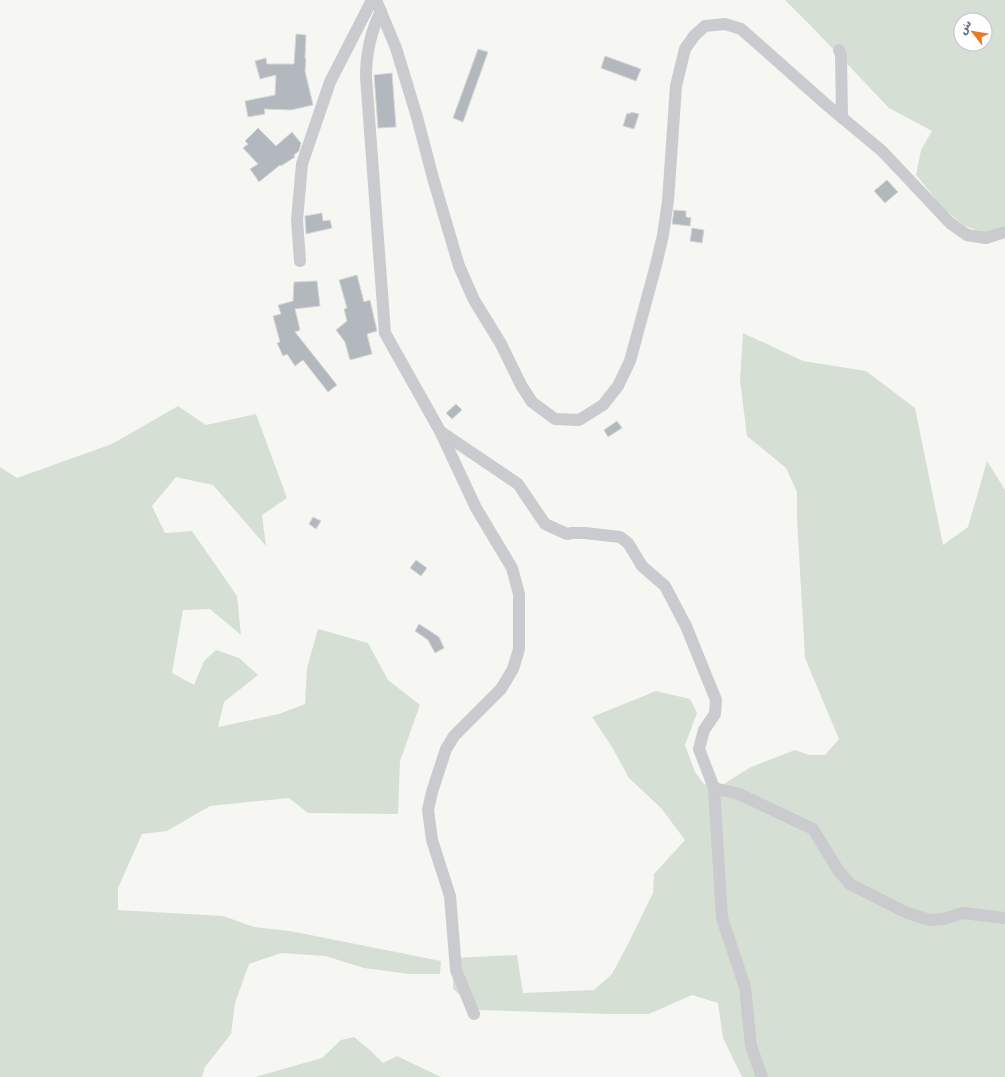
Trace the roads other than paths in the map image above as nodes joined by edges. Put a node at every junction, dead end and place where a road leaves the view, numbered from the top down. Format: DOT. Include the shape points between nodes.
graph roads {
  1 [pos="372,0"];
  2 [pos="376,0"];
  3 [pos="380,12"];
  4 [pos="839,50"];
  5 [pos="842,118"];
  6 [pos="1005,232"];
  7 [pos="300,261"];
  8 [pos="440,431"];
  9 [pos="714,788"];
  10 [pos="1005,918"];
  11 [pos="474,1014"];
  12 [pos="762,1077"];
  1 -- 7 [label="street" via="330,82 302,164 296,220"];
  2 -- 3 [label="street"];
  3 -- 5 [label="street" via="396,48 459,266 474,300 501,344 521,385 532,402 555,419 579,420 603,405 618,386 630,360 663,235 668,201 676,86 685,49 694,36 705,26 725,24 740,29"];
  3 -- 8 [label="street" via="368,43 366,66 385,333"];
  4 -- 5 [label="street"];
  5 -- 6 [label="street" via="882,150 950,223 967,235 986,238"];
  8 -- 9 [label="street" via="518,484 545,524 566,534 585,533 620,537 628,542 642,566 665,586 686,626 716,700 715,714 704,730 699,749"];
  8 -- 11 [label="street" via="476,508 512,568 519,594 519,649 513,669 501,689 454,736 446,749 428,810 432,840 450,896 456,970"];
  9 -- 10 [label="street" via="739,794 813,829 838,870 850,884 907,913 930,920 963,913"];
  9 -- 12 [label="street" via="722,918 744,987 751,1046"];
}
